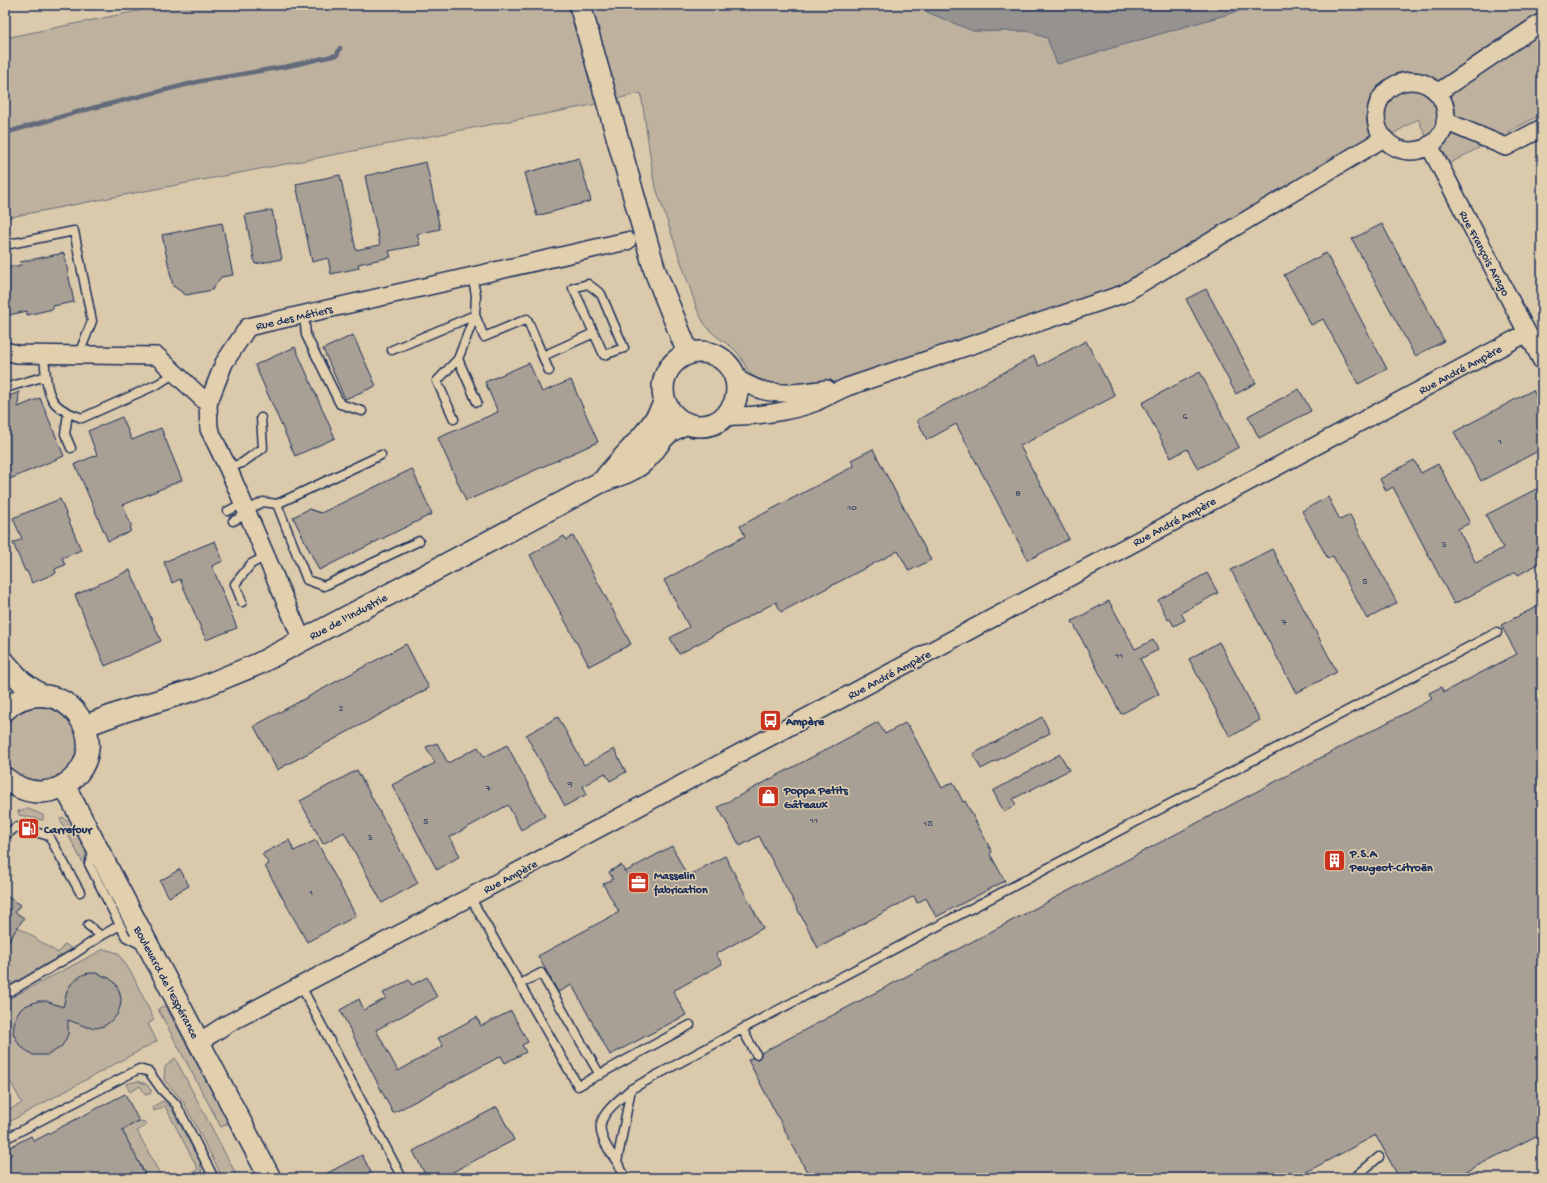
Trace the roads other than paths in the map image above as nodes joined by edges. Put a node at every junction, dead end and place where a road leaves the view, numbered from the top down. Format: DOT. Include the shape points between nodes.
graph roads {
  1 [pos="580,5"];
  2 [pos="1542,22"];
  3 [pos="1437,93"];
  4 [pos="1445,121"];
  5 [pos="1542,128"];
  6 [pos="1384,138"];
  7 [pos="1429,145"];
  8 [pos="627,241"];
  9 [pos="5,245"];
  10 [pos="472,276"];
  11 [pos="304,315"];
  12 [pos="475,315"];
  13 [pos="594,333"];
  14 [pos="1527,333"];
  15 [pos="392,350"];
  16 [pos="5,351"];
  17 [pos="688,353"];
  18 [pos="43,354"];
  19 [pos="79,354"];
  20 [pos="542,356"];
  21 [pos="458,359"];
  22 [pos="1542,361"];
  23 [pos="549,371"];
  24 [pos="175,373"];
  25 [pos="46,376"];
  26 [pos="735,378"];
  27 [pos="847,387"];
  28 [pos="5,388"];
  29 [pos="665,401"];
  30 [pos="477,402"];
  31 [pos="208,404"];
  32 [pos="362,411"];
  33 [pos="68,413"];
  34 [pos="724,416"];
  35 [pos="261,418"];
  36 [pos="454,419"];
  37 [pos="686,423"];
  38 [pos="71,448"];
  39 [pos="381,455"];
  40 [pos="228,468"];
  41 [pos="601,482"];
  42 [pos="277,504"];
  43 [pos="239,512"];
  44 [pos="419,541"];
  45 [pos="266,556"];
  46 [pos="242,602"];
  47 [pos="1497,632"];
  48 [pos="302,640"];
  49 [pos="5,663"];
  50 [pos="40,695"];
  51 [pos="5,710"];
  52 [pos="822,710"];
  53 [pos="84,726"];
  54 [pos="7,785"];
  55 [pos="64,785"];
  56 [pos="21,828"];
  57 [pos="35,832"];
  58 [pos="5,836"];
  59 [pos="96,846"];
  60 [pos="80,892"];
  61 [pos="470,897"];
  62 [pos="88,925"];
  63 [pos="120,925"];
  64 [pos="101,936"];
  65 [pos="150,949"];
  66 [pos="520,984"];
  67 [pos="301,986"];
  68 [pos="11,991"];
  69 [pos="690,1025"];
  70 [pos="742,1029"];
  71 [pos="199,1042"];
  72 [pos="756,1054"];
  73 [pos="600,1075"];
  74 [pos="631,1089"];
  75 [pos="5,1139"];
  76 [pos="1379,1157"];
  77 [pos="617,1162"];
  78 [pos="214,1178"];
  79 [pos="270,1178"];
  80 [pos="402,1178"];
  81 [pos="626,1178"];
  82 [pos="1354,1178"];
  1 -- 17 [label="street" via="655,271"];
  2 -- 3 [label="street"];
  3 -- 4 [label="street" via="1444,107"];
  3 -- 6 [label="street" via="1425,85 1411,81 1392,86 1379,101 1376,116"];
  4 -- 5 [label="street" via="1506,147"];
  4 -- 7 [label="street" via="1442,131"];
  6 -- 7 [label="street" via="1390,144 1405,150 1421,149"];
  6 -- 27 [label="street" via="1124,294"];
  7 -- 14 [label="street, Rue François Arago"];
  8 -- 10 [label="street, Rue des Métiers"];
  9 -- 19 [label="lane" via="74,231 92,321"];
  10 -- 11 [label="street, Rue des Métiers"];
  10 -- 12 [label="lane" via="476,295"];
  11 -- 31 [label="street, Rue des Métiers" via="248,327 224,363"];
  11 -- 32 [label="lane" via="306,335 340,404"];
  12 -- 15 [label="lane"];
  12 -- 20 [label="lane" via="484,337 527,319"];
  12 -- 21 [label="lane"];
  13 -- 13 [label="lane" via="573,288 588,284 601,294 624,348 604,355"];
  13 -- 20 [label="lane"];
  14 -- 22 [label="street, Rue François Arago"];
  14 -- 52 [label="street, Rue André Ampère"];
  16 -- 18 [label="street" via="17,354"];
  17 -- 26 [label="street" via="705,352 719,357 727,363"];
  17 -- 29 [label="street" via="673,362 666,374 663,382"];
  18 -- 19 [label="street"];
  18 -- 25 [label="lane"];
  19 -- 24 [label="street" via="157,356"];
  20 -- 23 [label="lane"];
  21 -- 30 [label="lane"];
  21 -- 36 [label="lane" via="437,381"];
  24 -- 31 [label="street"];
  24 -- 33 [label="lane" via="158,384 82,418"];
  25 -- 28 [label="lane"];
  25 -- 33 [label="lane" via="51,400"];
  26 -- 27 [label="street" via="760,390 772,392 798,393"];
  26 -- 34 [label="street" via="735,401"];
  27 -- 34 [label="street" via="815,402 784,410 746,417"];
  29 -- 37 [label="street" via="673,414"];
  29 -- 41 [label="street, Rue de l'Industrie" via="646,433"];
  31 -- 40 [label="street, Rue des Métiers" via="208,429"];
  33 -- 38 [label="lane" via="66,434"];
  34 -- 37 [label="street" via="703,426"];
  35 -- 40 [label="lane" via="263,448 242,463"];
  37 -- 41 [label="street, Rue de l'Industrie" via="666,434 643,463"];
  39 -- 42 [label="lane"];
  40 -- 43 [label="street, Rue des Métiers"];
  41 -- 48 [label="street, Rue de l'Industrie"];
  42 -- 43 [label="lane" via="262,502"];
  42 -- 44 [label="lane" via="307,580 324,586"];
  43 -- 45 [label="street, Rue des Métiers"];
  45 -- 46 [label="lane" via="251,564 235,584"];
  45 -- 48 [label="street, Rue des Métiers"];
  47 -- 70 [label="lane"];
  48 -- 53 [label="street, Rue de l'Industrie" via="228,677"];
  49 -- 50 [label="street" via="22,682"];
  50 -- 51 [label="street" via="16,701"];
  50 -- 53 [label="street" via="67,704"];
  52 -- 61 [label="street, Rue Ampère"];
  53 -- 55 [label="street" via="88,743 85,759 77,774"];
  54 -- 55 [label="street" via="38,792 52,791"];
  55 -- 59 [label="street, Boulevard de l'Espérance"];
  56 -- 58 [label="lane" via="16,827"];
  57 -- 60 [label="lane" via="49,836"];
  59 -- 63 [label="lane" via="89,864"];
  59 -- 65 [label="street, Boulevard de l'Espérance"];
  61 -- 66 [label="lane"];
  61 -- 67 [label="street, Rue Ampère"];
  62 -- 64 [label="lane"];
  63 -- 64 [label="lane"];
  63 -- 65 [label="lane" via="126,937"];
  64 -- 68 [label="lane"];
  65 -- 71 [label="street, Boulevard de l'Espérance"];
  66 -- 73 [label="lane" via="541,974"];
  66 -- 73 [label="lane" via="578,1086"];
  67 -- 71 [label="street, Rue Ampère" via="227,1024"];
  67 -- 80 [label="lane"];
  69 -- 73 [label="lane"];
  70 -- 72 [label="lane"];
  70 -- 74 [label="lane"];
  71 -- 79 [label="street, Boulevard de l'Espérance"];
  74 -- 77 [label="lane"];
  74 -- 77 [label="lane" via="607,1110 600,1127 604,1144"];
  75 -- 78 [label="lane" via="139,1069 149,1072 176,1104"];
  76 -- 82 [label="lane"];
  77 -- 81 [label="lane"];
}
